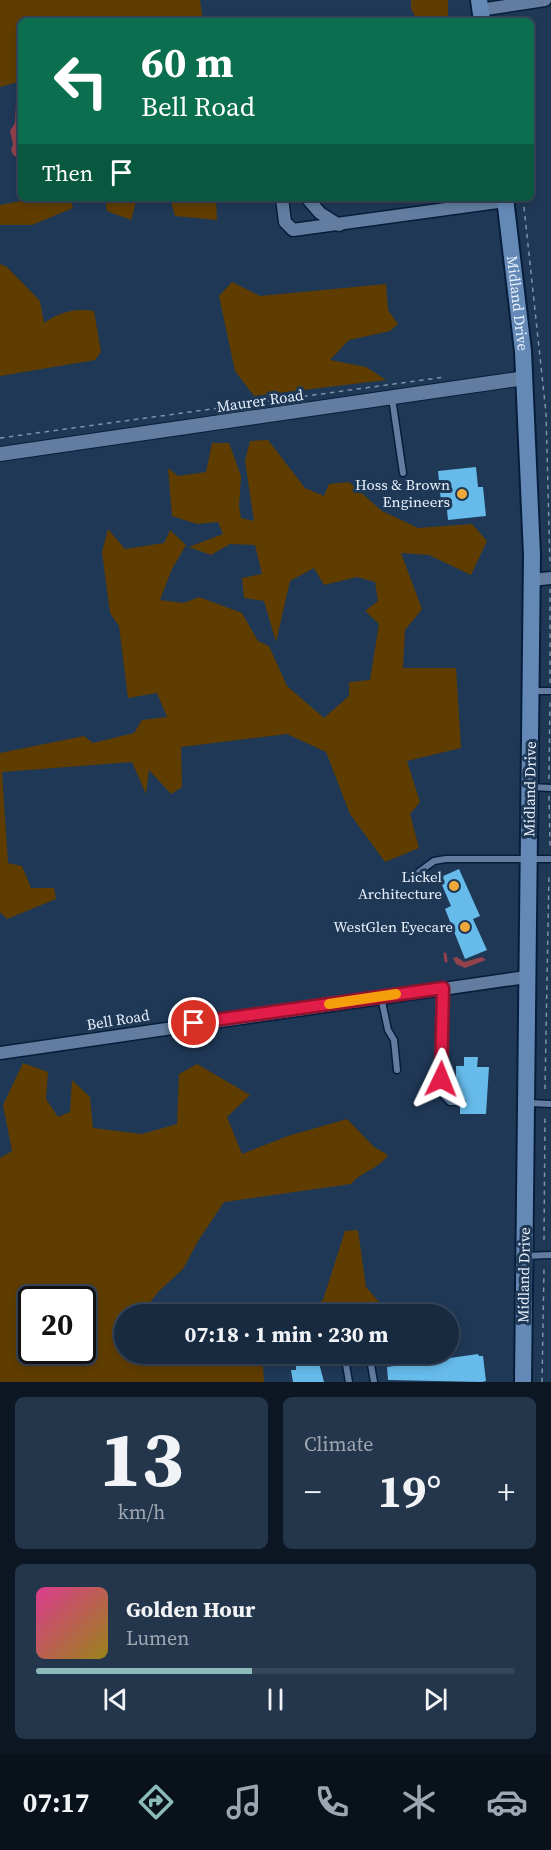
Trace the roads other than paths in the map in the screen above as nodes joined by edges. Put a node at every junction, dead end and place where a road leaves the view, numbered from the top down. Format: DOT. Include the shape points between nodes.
graph roads {
  1 [pos="546,0"];
  2 [pos="480,10"];
  3 [pos="282,201"];
  4 [pos="310,201"];
  5 [pos="498,201"];
  6 [pos="505,201"];
  7 [pos="339,225"];
  8 [pos="525,378"];
  9 [pos="392,398"];
  10 [pos="0,454"];
  11 [pos="403,473"];
  12 [pos="551,578"];
  13 [pos="532,580"];
  14 [pos="532,691"];
  15 [pos="551,691"];
  16 [pos="530,787"];
  17 [pos="551,788"];
  18 [pos="551,859"];
  19 [pos="528,861"];
  20 [pos="419,872"];
  21 [pos="526,977"];
  22 [pos="443,988"];
  23 [pos="381,996"];
  24 [pos="0,1053"];
  25 [pos="397,1070"];
  26 [pos="460,1102"];
  27 [pos="525,1103"];
  28 [pos="551,1104"];
  29 [pos="551,1255"];
  30 [pos="524,1256"];
  31 [pos="346,1364"];
  32 [pos="371,1364"];
  33 [pos="349,1382"];
  34 [pos="374,1382"];
  35 [pos="523,1382"];
  1 -- 2 [label="street"];
  3 -- 7 [label="street" via="290,229"];
  4 -- 7 [label="street"];
  5 -- 7 [label="street"];
  6 -- 8 [label="main road, Midland Drive"];
  8 -- 9 [label="street, Maurer Road"];
  8 -- 13 [label="main road, Midland Drive"];
  9 -- 10 [label="street, Maurer Road"];
  9 -- 11 [label="lane"];
  12 -- 13 [label="street"];
  13 -- 14 [label="main road, Midland Drive"];
  14 -- 15 [label="lane"];
  14 -- 16 [label="main road, Midland Drive"];
  16 -- 17 [label="lane"];
  16 -- 19 [label="main road, Midland Drive"];
  18 -- 19 [label="lane"];
  19 -- 20 [label="lane" via="446,859"];
  19 -- 21 [label="main road, Midland Drive"];
  21 -- 22 [label="street, Bell Road"];
  21 -- 27 [label="main road, Midland Drive"];
  22 -- 23 [label="street, Bell Road"];
  22 -- 26 [label="lane" via="443,1095 450,1102"];
  23 -- 24 [label="street, Bell Road"];
  23 -- 25 [label="lane" via="394,1040"];
  27 -- 28 [label="lane"];
  27 -- 30 [label="main road, Midland Drive"];
  29 -- 30 [label="lane"];
  30 -- 35 [label="main road, Midland Drive"];
  31 -- 33 [label="lane"];
  32 -- 34 [label="lane"];
}
